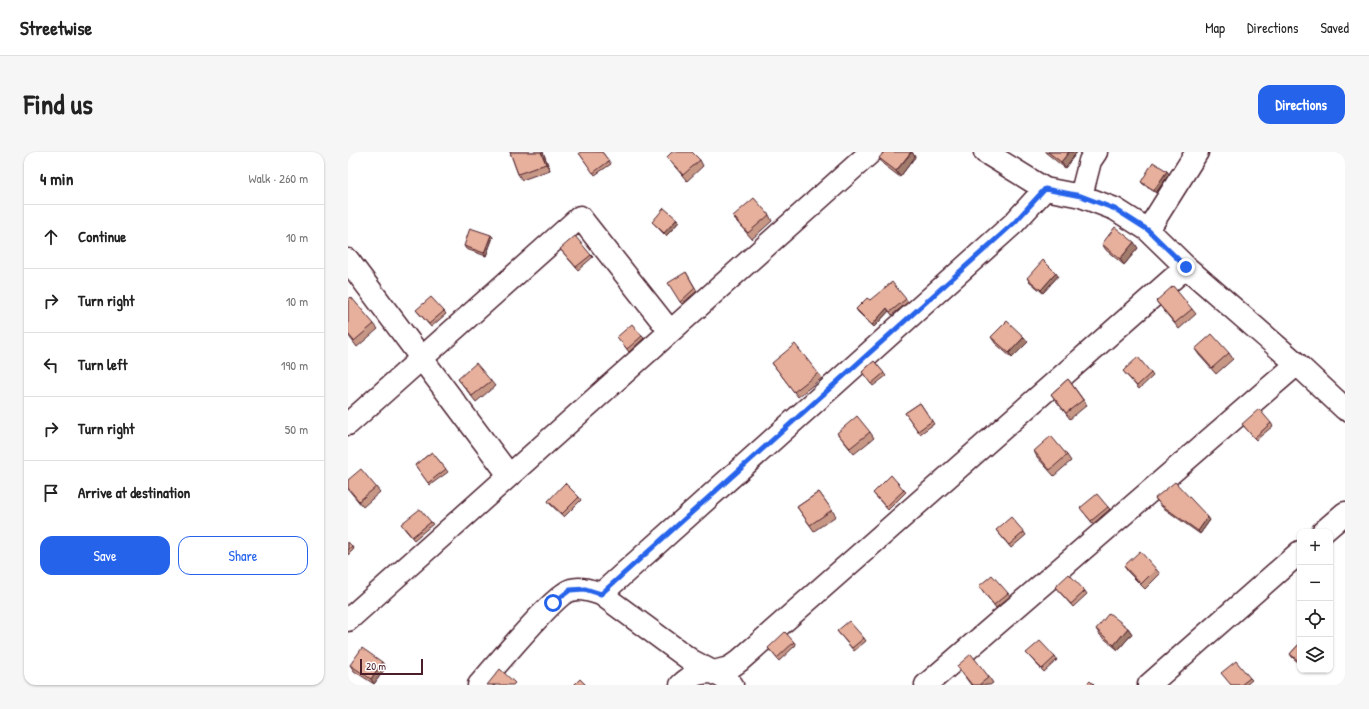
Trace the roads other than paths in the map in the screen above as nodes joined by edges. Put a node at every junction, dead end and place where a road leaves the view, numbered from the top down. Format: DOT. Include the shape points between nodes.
graph roads {
  1 [pos="870,152"];
  2 [pos="985,152"];
  3 [pos="1096,152"];
  4 [pos="1198,152"];
  5 [pos="1045,189"];
  6 [pos="1081,196"];
  7 [pos="1148,230"];
  8 [pos="348,260"];
  9 [pos="1186,267"];
  10 [pos="670,331"];
  11 [pos="422,359"];
  12 [pos="1297,364"];
  13 [pos="1345,409"];
  14 [pos="348,424"];
  15 [pos="509,475"];
  16 [pos="1345,513"];
  17 [pos="1326,529"];
  18 [pos="1297,555"];
  19 [pos="601,594"];
  20 [pos="348,620"];
  21 [pos="711,671"];
  22 [pos="479,685"];
  23 [pos="681,685"];
  24 [pos="732,685"];
  25 [pos="926,685"];
  26 [pos="1148,685"];
  1 -- 10 [label="street"];
  2 -- 5 [label="street"];
  3 -- 6 [label="street" via="1090,161"];
  4 -- 7 [label="street"];
  5 -- 6 [label="street"];
  5 -- 19 [label="street" via="1014,223"];
  6 -- 7 [label="street" via="1115,209"];
  7 -- 9 [label="street"];
  8 -- 11 [label="street"];
  9 -- 12 [label="street"];
  9 -- 21 [label="street" via="739,661 726,669"];
  10 -- 11 [label="street" via="580,217"];
  10 -- 15 [label="street"];
  11 -- 14 [label="street"];
  11 -- 15 [label="street"];
  12 -- 13 [label="street"];
  12 -- 25 [label="street"];
  15 -- 20 [label="street"];
  16 -- 17 [label="street"];
  18 -- 26 [label="street"];
  19 -- 21 [label="street" via="692,661"];
  19 -- 22 [label="street" via="585,589 570,590 553,603"];
  21 -- 23 [label="street" via="697,673"];
  21 -- 24 [label="street"];
}
